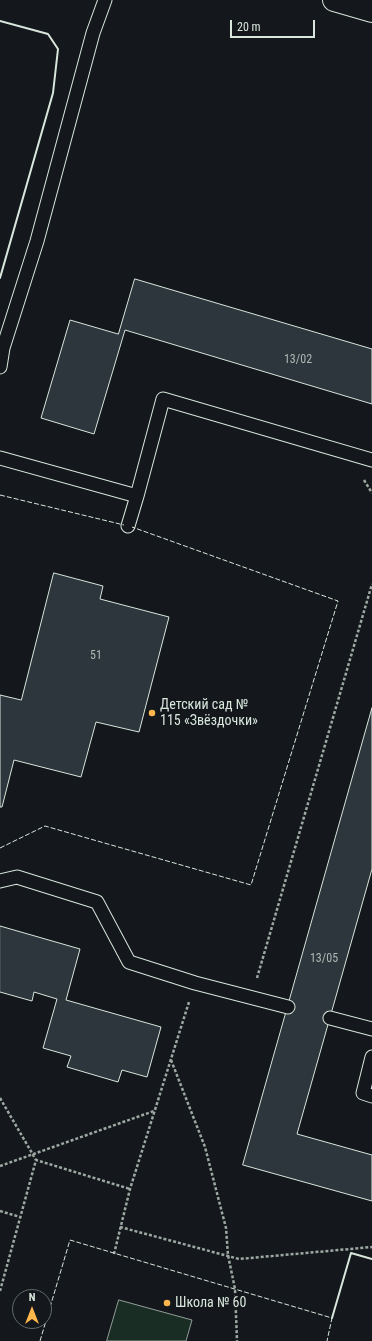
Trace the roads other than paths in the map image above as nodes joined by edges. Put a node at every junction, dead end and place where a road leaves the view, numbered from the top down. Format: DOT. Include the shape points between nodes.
graph roads {
  1 [pos="105,0"];
  2 [pos="334,0"];
  3 [pos="372,11"];
  4 [pos="2,347"];
  5 [pos="0,367"];
  6 [pos="0,458"];
  7 [pos="372,460"];
  8 [pos="137,496"];
  9 [pos="128,526"];
  10 [pos="0,882"];
  11 [pos="288,1007"];
  12 [pos="330,1018"];
  13 [pos="372,1029"];
  14 [pos="372,1058"];
  15 [pos="372,1096"];
  1 -- 4 [label="lane" via="93,33 37,241"];
  2 -- 3 [label="main road"];
  4 -- 5 [label="lane"];
  6 -- 8 [label="lane"];
  7 -- 8 [label="lane" via="163,399"];
  8 -- 9 [label="lane"];
  10 -- 11 [label="lane" via="17,877 97,902 129,962 195,983"];
  12 -- 13 [label="lane"];
  14 -- 15 [label="lane" via="363,1093"];
}
